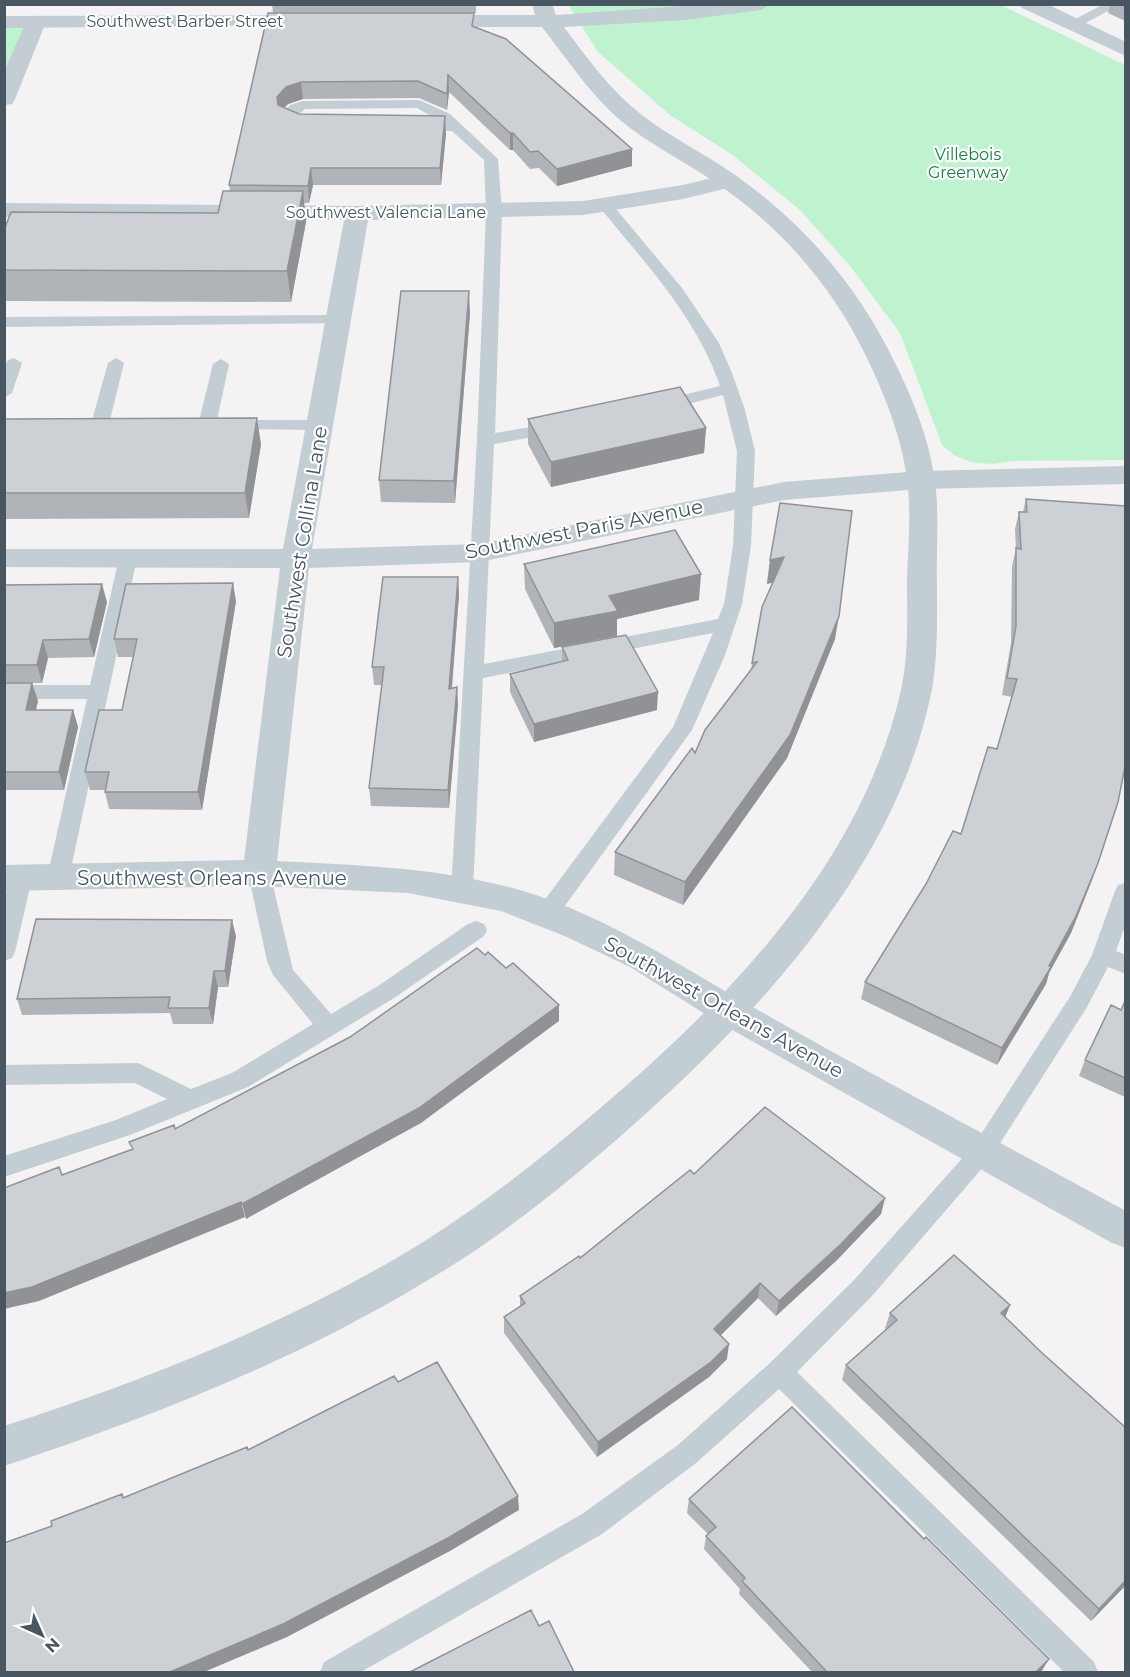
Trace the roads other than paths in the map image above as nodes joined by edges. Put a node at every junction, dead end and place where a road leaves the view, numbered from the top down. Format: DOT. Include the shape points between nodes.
graph roads {
  1 [pos="761,4"];
  2 [pos="1029,4"];
  3 [pos="1115,4"];
  4 [pos="545,13"];
  5 [pos="328,21"];
  6 [pos="412,21"];
  7 [pos="4,22"];
  8 [pos="36,22"];
  9 [pos="1071,25"];
  10 [pos="1125,50"];
  11 [pos="4,99"];
  12 [pos="325,126"];
  13 [pos="397,127"];
  14 [pos="456,127"];
  15 [pos="728,181"];
  16 [pos="606,206"];
  17 [pos="4,210"];
  18 [pos="494,212"];
  19 [pos="357,213"];
  20 [pos="338,320"];
  21 [pos="4,322"];
  22 [pos="14,363"];
  23 [pos="116,363"];
  24 [pos="221,364"];
  25 [pos="729,389"];
  26 [pos="4,393"];
  27 [pos="649,409"];
  28 [pos="100,424"];
  29 [pos="320,425"];
  30 [pos="574,425"];
  31 [pos="486,440"];
  32 [pos="1125,475"];
  33 [pos="921,480"];
  34 [pos="742,499"];
  35 [pos="479,553"];
  36 [pos="4,558"];
  37 [pos="128,558"];
  38 [pos="296,560"];
  39 [pos="726,624"];
  40 [pos="472,673"];
  41 [pos="4,692"];
  42 [pos="99,692"];
  43 [pos="260,873"];
  44 [pos="13,878"];
  45 [pos="58,878"];
  46 [pos="462,891"];
  47 [pos="1125,891"];
  48 [pos="546,915"];
  49 [pos="476,930"];
  50 [pos="4,952"];
  51 [pos="1114,960"];
  52 [pos="731,1012"];
  53 [pos="329,1027"];
  54 [pos="4,1075"];
  55 [pos="190,1100"];
  56 [pos="982,1152"];
  57 [pos="4,1167"];
  58 [pos="1125,1231"];
  59 [pos="779,1372"];
  60 [pos="4,1446"];
  61 [pos="334,1672"];
  62 [pos="1084,1672"];
  1 -- 4 [label="street" via="685,14"];
  2 -- 9 [label="street"];
  3 -- 9 [label="lane"];
  4 -- 6 [label="street"];
  4 -- 15 [label="street" via="624,113"];
  5 -- 8 [label="street, Southwest Barber Street"];
  7 -- 8 [label="street, Southwest Barber Street"];
  8 -- 11 [label="street"];
  9 -- 10 [label="street"];
  12 -- 14 [label="lane" via="294,124 288,115 303,105 419,104 435,110"];
  13 -- 14 [label="lane"];
  14 -- 18 [label="lane" via="491,159"];
  15 -- 16 [label="street, Southwest Valencia Lane"];
  15 -- 33 [label="street" via="765,209 808,251 871,338 894,388"];
  16 -- 18 [label="street, Southwest Valencia Lane"];
  16 -- 25 [label="lane" via="676,291 711,343"];
  17 -- 19 [label="street, Southwest Valencia Lane"];
  18 -- 19 [label="street, Southwest Valencia Lane"];
  18 -- 31 [label="lane"];
  19 -- 20 [label="street, Southwest Collina Lane"];
  20 -- 21 [label="lane"];
  20 -- 29 [label="street, Southwest Collina Lane"];
  22 -- 26 [label="lane"];
  23 -- 28 [label="lane"];
  24 -- 29 [label="lane" via="201,425"];
  25 -- 27 [label="lane"];
  25 -- 34 [label="lane" via="746,450"];
  29 -- 38 [label="street, Southwest Collina Lane"];
  30 -- 31 [label="lane"];
  31 -- 35 [label="lane"];
  32 -- 33 [label="street, Southwest Paris Avenue"];
  33 -- 34 [label="street, Southwest Paris Avenue" via="784,490"];
  33 -- 52 [label="street" via="922,624 915,692 896,758 865,825 822,897"];
  34 -- 35 [label="street, Southwest Paris Avenue"];
  34 -- 39 [label="lane" via="742,546"];
  35 -- 38 [label="street, Southwest Paris Avenue"];
  35 -- 40 [label="lane"];
  36 -- 37 [label="street, Southwest Paris Avenue"];
  37 -- 38 [label="street, Southwest Paris Avenue"];
  37 -- 42 [label="lane"];
  38 -- 43 [label="street, Southwest Collina Lane"];
  39 -- 40 [label="lane"];
  39 -- 48 [label="lane" via="682,730"];
  40 -- 46 [label="lane"];
  41 -- 42 [label="lane"];
  42 -- 45 [label="lane"];
  43 -- 45 [label="street, Southwest Orleans Avenue"];
  43 -- 46 [label="street, Southwest Orleans Avenue" via="408,880"];
  43 -- 53 [label="lane" via="284,975"];
  44 -- 45 [label="street, Southwest Orleans Avenue"];
  44 -- 50 [label="lane"];
  46 -- 48 [label="street, Southwest Orleans Avenue" via="506,899"];
  47 -- 51 [label="lane"];
  48 -- 52 [label="street, Southwest Orleans Avenue" via="642,957"];
  49 -- 53 [label="lane"];
  51 -- 56 [label="lane" via="1079,1001"];
  52 -- 56 [label="street, Southwest Orleans Avenue"];
  52 -- 60 [label="street" via="548,1176 465,1237 364,1295 221,1367 92,1419"];
  53 -- 55 [label="lane" via="240,1080"];
  54 -- 55 [label="lane" via="138,1073"];
  55 -- 57 [label="lane" via="122,1128"];
  56 -- 58 [label="street, Southwest Orleans Avenue"];
  56 -- 59 [label="lane" via="863,1288"];
  59 -- 61 [label="lane" via="687,1454 592,1524"];
  59 -- 62 [label="lane"];
}
